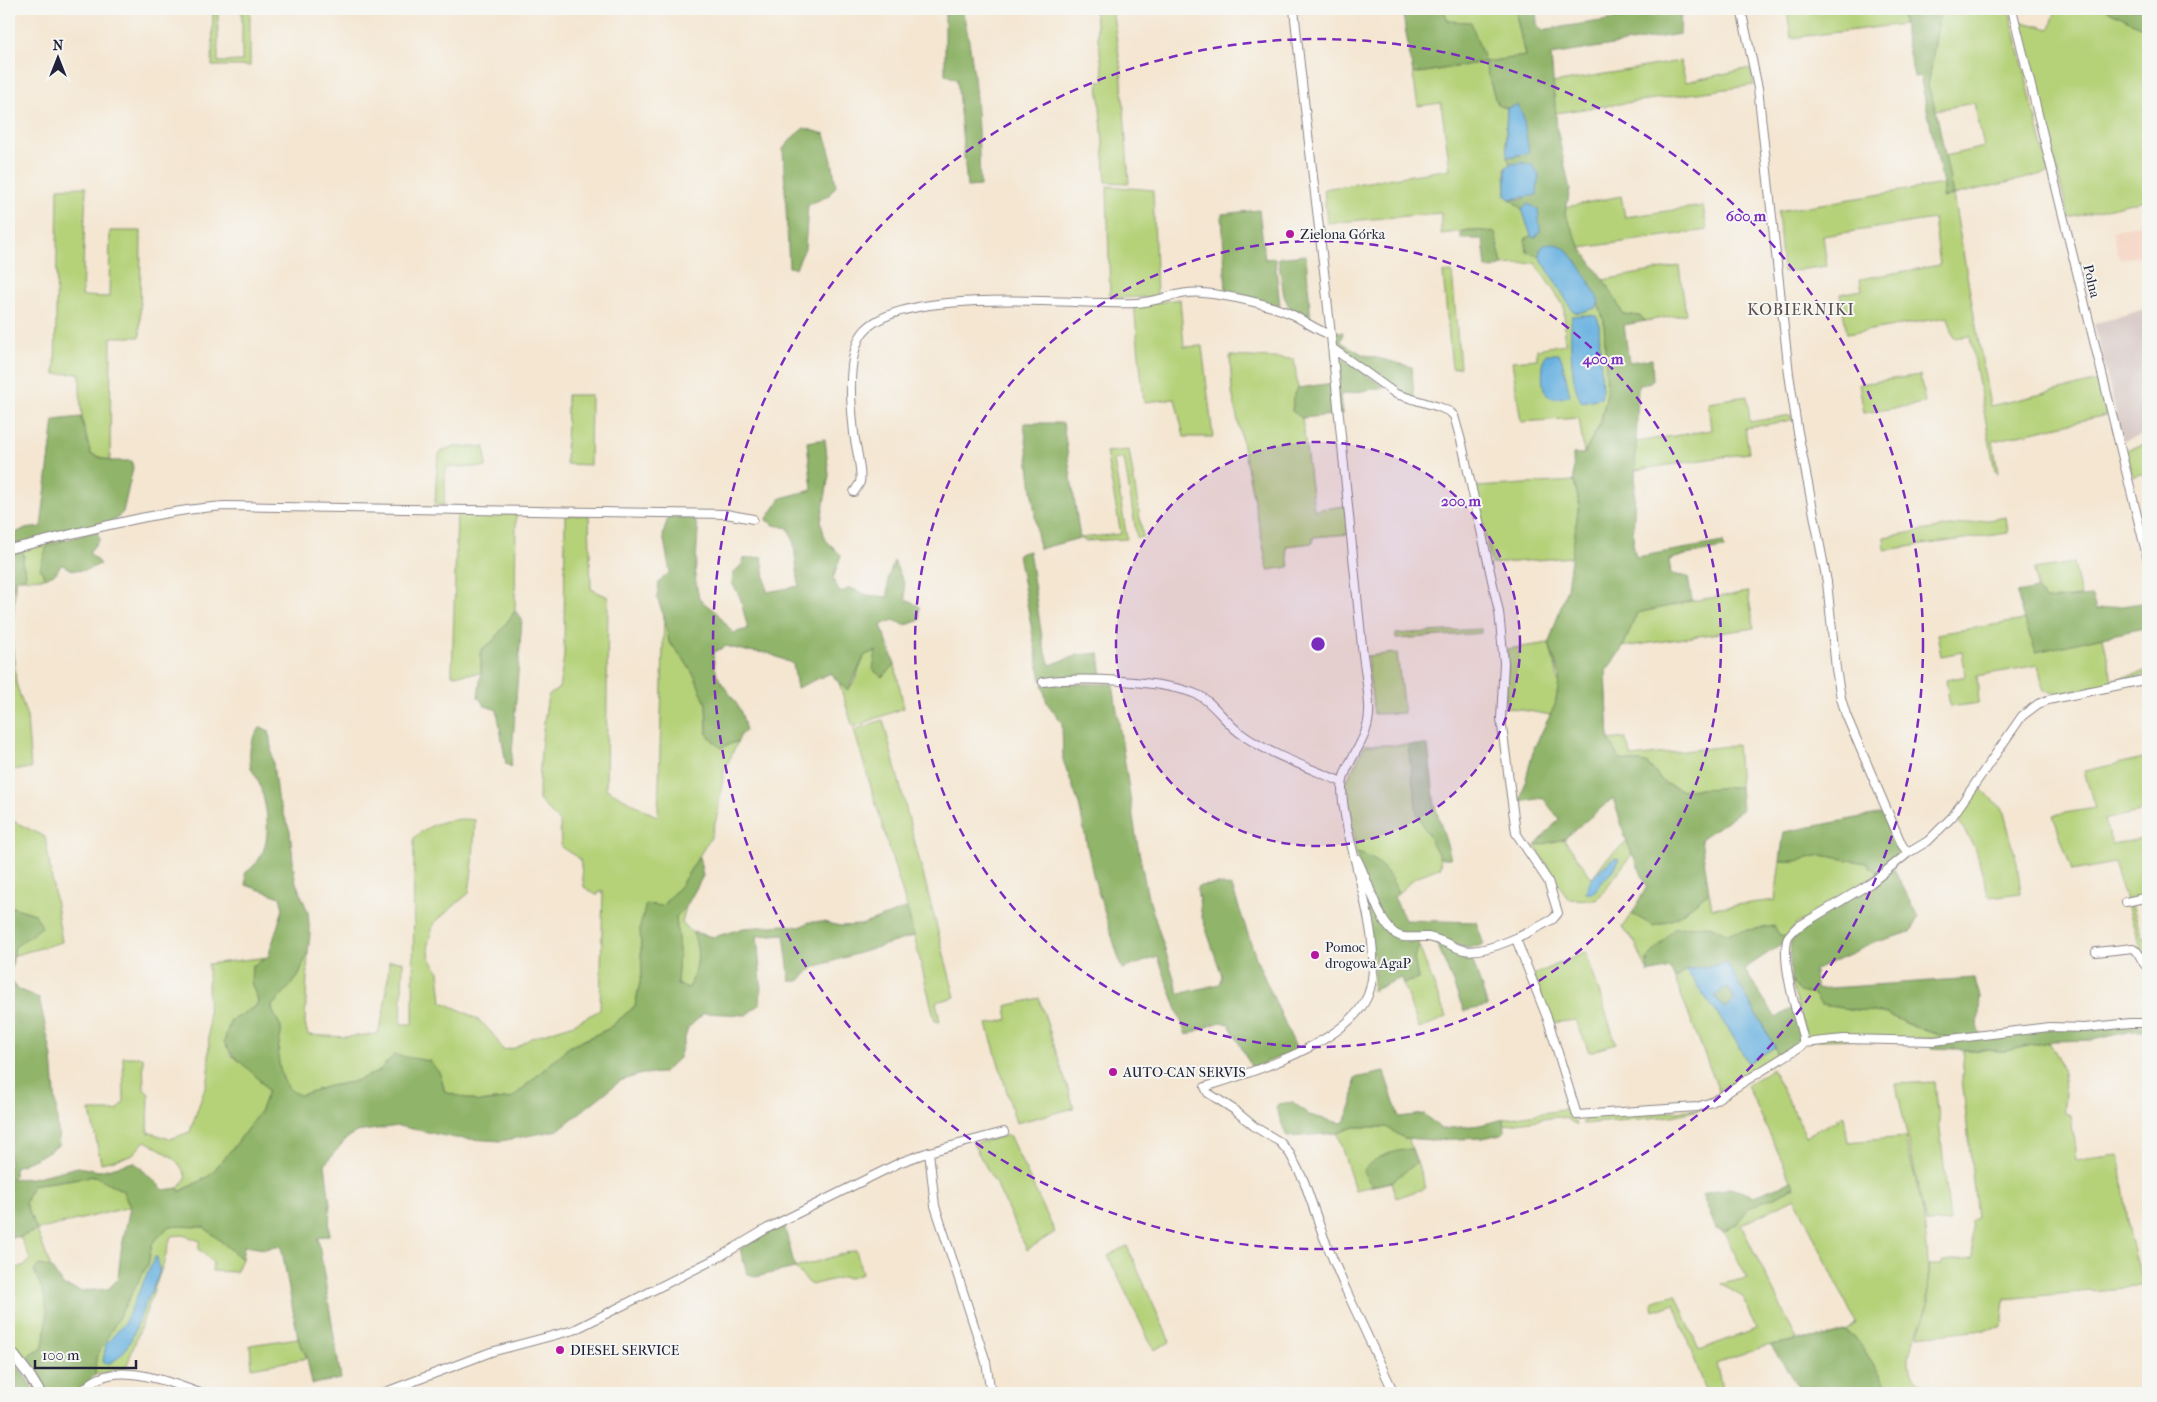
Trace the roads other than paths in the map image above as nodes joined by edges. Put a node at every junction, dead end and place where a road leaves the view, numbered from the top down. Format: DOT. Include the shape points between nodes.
graph roads {
  1 [pos="1294,9"];
  2 [pos="1741,9"];
  3 [pos="2012,9"];
  4 [pos="1331,335"];
  5 [pos="1332,348"];
  6 [pos="854,492"];
  7 [pos="753,519"];
  8 [pos="9,549"];
  9 [pos="2148,560"];
  10 [pos="2148,679"];
  11 [pos="1043,682"];
  12 [pos="1342,782"];
  13 [pos="1353,853"];
  14 [pos="1908,853"];
  15 [pos="2148,897"];
  16 [pos="2126,902"];
  17 [pos="1516,939"];
  18 [pos="2096,952"];
  19 [pos="2148,968"];
  20 [pos="2148,1023"];
  21 [pos="1804,1042"];
  22 [pos="1004,1132"];
  23 [pos="929,1152"];
  24 [pos="9,1349"];
  25 [pos="40,1393"];
  26 [pos="81,1393"];
  27 [pos="200,1393"];
  28 [pos="383,1393"];
  29 [pos="991,1393"];
  30 [pos="1394,1393"];
  1 -- 4 [label="street"];
  2 -- 14 [label="street" via="1758,88 1789,374 1828,582 1841,698"];
  3 -- 9 [label="street, Polna"];
  4 -- 5 [label="street"];
  4 -- 6 [label="street" via="1290,314 1201,292 1134,303 1012,301 899,310 866,328 858,340 850,380 861,480"];
  5 -- 12 [label="street" via="1370,715 1368,730"];
  5 -- 17 [label="street" via="1396,394 1454,416 1499,612 1504,663 1501,718 1516,832 1548,881 1557,905 1558,914 1554,919"];
  7 -- 8 [label="street" via="726,514 224,506 132,520"];
  10 -- 14 [label="street" via="2049,699 2031,708 2011,731 1952,817 1928,841"];
  11 -- 12 [label="street" via="1129,682 1168,686 1199,695 1240,733 1265,748"];
  12 -- 13 [label="street"];
  13 -- 17 [label="street" via="1392,932 1402,937 1438,939 1466,950"];
  13 -- 30 [label="street" via="1372,948 1369,989 1362,1006 1332,1034 1307,1048 1205,1087 1208,1093 1280,1142 1290,1154 1304,1181 1346,1290"];
  14 -- 21 [label="street" via="1871,883 1825,909 1788,937 1788,980"];
  15 -- 16 [label="street"];
  17 -- 21 [label="street" via="1548,1020 1577,1115 1697,1107 1720,1097 1800,1048"];
  18 -- 19 [label="street" via="2133,948"];
  20 -- 21 [label="street" via="2049,1027 1934,1041 1844,1039"];
  22 -- 23 [label="street"];
  23 -- 28 [label="street" via="901,1162 768,1228 719,1257 574,1330 491,1352"];
  23 -- 29 [label="street" via="935,1206 986,1362"];
  24 -- 25 [label="street"];
  26 -- 27 [label="street" via="95,1381 124,1373 142,1375"];
}
